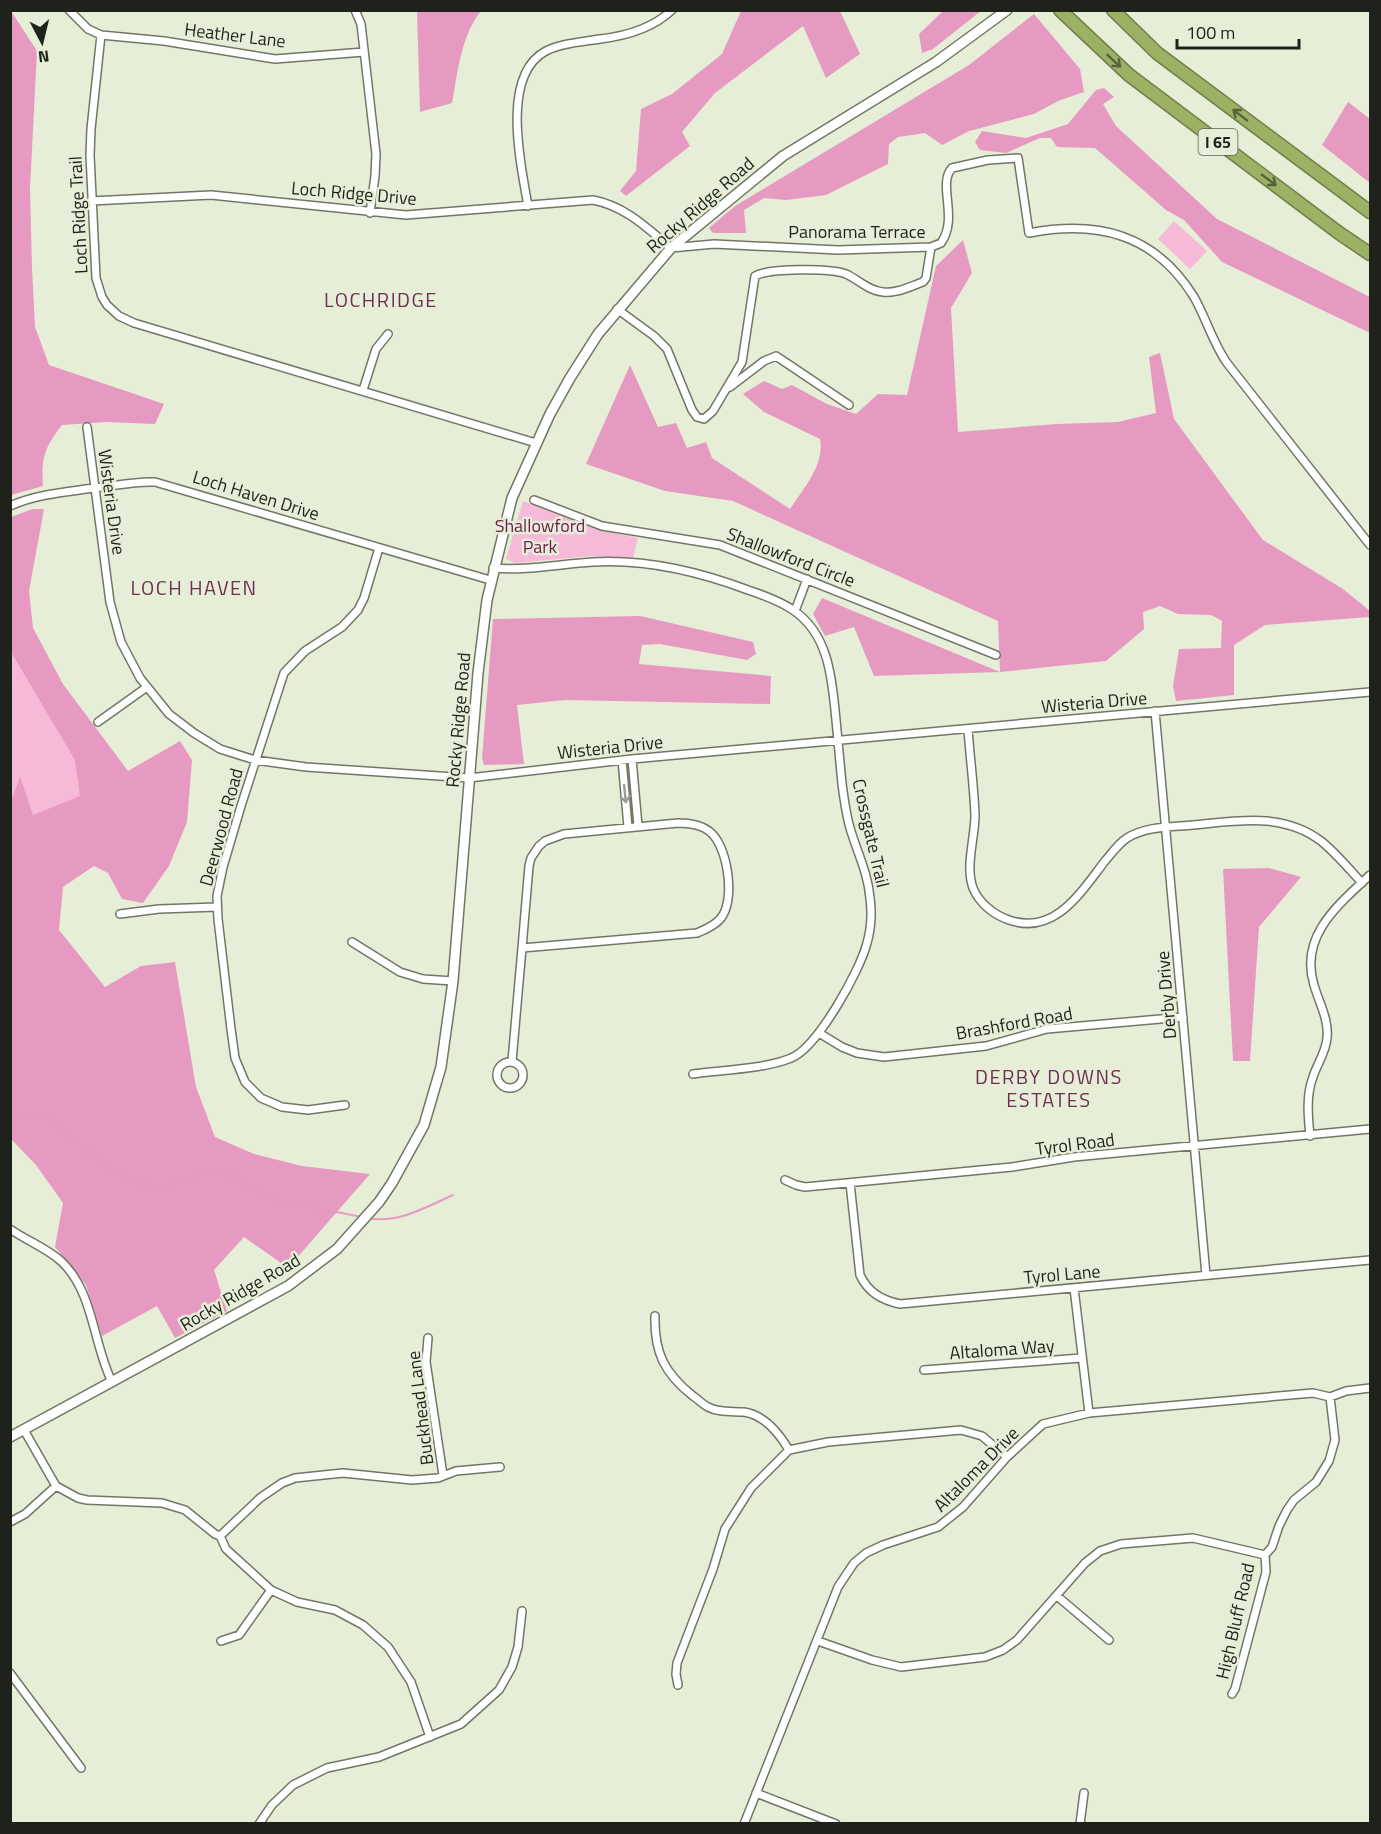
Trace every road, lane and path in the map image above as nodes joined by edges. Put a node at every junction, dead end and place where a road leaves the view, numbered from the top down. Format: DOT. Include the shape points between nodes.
graph roads {
  1 [pos="69,10"];
  2 [pos="356,10"];
  3 [pos="672,10"];
  4 [pos="1007,10"];
  5 [pos="1060,10"];
  6 [pos="1113,10"];
  7 [pos="102,35"];
  8 [pos="364,52"];
  9 [pos="91,201"];
  10 [pos="528,206"];
  11 [pos="1371,212"];
  12 [pos="370,213"];
  13 [pos="931,247"];
  14 [pos="670,248"];
  15 [pos="1371,254"];
  16 [pos="617,309"];
  17 [pos="388,334"];
  18 [pos="363,390"];
  19 [pos="725,390"];
  20 [pos="849,405"];
  21 [pos="87,427"];
  22 [pos="536,443"];
  23 [pos="95,488"];
  24 [pos="534,500"];
  25 [pos="10,506"];
  26 [pos="1371,544"];
  27 [pos="379,548"];
  28 [pos="493,568"];
  29 [pos="807,579"];
  30 [pos="490,580"];
  31 [pos="795,611"];
  32 [pos="996,655"];
  33 [pos="147,687"];
  34 [pos="1371,692"];
  35 [pos="1155,711"];
  36 [pos="98,722"];
  37 [pos="968,729"];
  38 [pos="838,741"];
  39 [pos="632,759"];
  40 [pos="255,760"];
  41 [pos="621,760"];
  42 [pos="469,778"];
  43 [pos="639,826"];
  44 [pos="628,827"];
  45 [pos="1165,828"];
  46 [pos="1371,875"];
  47 [pos="1362,883"];
  48 [pos="217,907"];
  49 [pos="120,914"];
  50 [pos="352,942"];
  51 [pos="522,948"];
  52 [pos="453,981"];
  53 [pos="1183,1017"];
  54 [pos="819,1033"];
  55 [pos="512,1061"];
  56 [pos="693,1074"];
  57 [pos="345,1106"];
  58 [pos="1371,1129"];
  59 [pos="1310,1136"];
  60 [pos="1194,1146"];
  61 [pos="785,1180"];
  62 [pos="850,1183"];
  63 [pos="10,1229"];
  64 [pos="1371,1260"];
  65 [pos="1206,1275"];
  66 [pos="1074,1288"];
  67 [pos="655,1316"];
  68 [pos="428,1338"];
  69 [pos="1081,1358"];
  70 [pos="924,1370"];
  71 [pos="112,1382"];
  72 [pos="1371,1388"];
  73 [pos="1330,1397"];
  74 [pos="1089,1413"];
  75 [pos="24,1430"];
  76 [pos="10,1437"];
  77 [pos="789,1450"];
  78 [pos="1007,1457"];
  79 [pos="500,1467"];
  80 [pos="443,1475"];
  81 [pos="56,1486"];
  82 [pos="10,1522"];
  83 [pos="220,1536"];
  84 [pos="1266,1556"];
  85 [pos="271,1590"];
  86 [pos="1057,1596"];
  87 [pos="522,1611"];
  88 [pos="1109,1640"];
  89 [pos="221,1641"];
  90 [pos="818,1641"];
  91 [pos="10,1673"];
  92 [pos="678,1685"];
  93 [pos="1232,1694"];
  94 [pos="430,1737"];
  95 [pos="81,1768"];
  96 [pos="756,1793"];
  97 [pos="1084,1793"];
  98 [pos="260,1824"];
  99 [pos="744,1824"];
  100 [pos="836,1824"];
  101 [pos="1080,1824"];
  1 -- 7 [label="street" via="88,29"];
  2 -- 8 [label="street"];
  3 -- 10 [label="street" via="637,32 562,45 532,62 521,81 517,112"];
  4 -- 14 [label="main road, Rocky Ridge Road" via="936,62 783,156"];
  5 -- 15 [label="highway, I 65, one-way" via="1129,75"];
  11 -- 6 [label="highway, I 65, one-way" via="1157,53"];
  7 -- 8 [label="street, Heather Lane" via="275,59"];
  7 -- 9 [label="street, Loch Ridge Trail" via="91,129"];
  8 -- 12 [label="street" via="375,154"];
  9 -- 12 [label="street, Loch Ridge Drive" via="211,195"];
  9 -- 18 [label="street, Loch Ridge Trail" via="98,287 107,305 119,316"];
  10 -- 12 [label="street, Loch Ridge Drive" via="425,215"];
  10 -- 14 [label="street, Loch Ridge Drive" via="593,200 609,203 633,216"];
  13 -- 14 [label="street, Panorama Terrace" via="838,250 714,243"];
  13 -- 19 [label="street" via="923,282 885,293 845,274 825,270 766,271 755,276 742,362"];
  13 -- 26 [label="street, Panorama Terrace" via="941,243 949,229 947,176 952,168 1018,158 1029,233 1077,227 1106,231 1138,243 1169,264 1194,298 1227,363"];
  14 -- 16 [label="main road, Rocky Ridge Road"];
  16 -- 19 [label="street" via="668,349 698,417 704,419 713,411"];
  16 -- 22 [label="main road, Rocky Ridge Road" via="581,358"];
  17 -- 18 [label="street" via="376,349"];
  18 -- 22 [label="street, Loch Ridge Trail"];
  19 -- 20 [label="street" via="776,356"];
  21 -- 23 [label="street, Wisteria Drive"];
  22 -- 28 [label="main road, Rocky Ridge Road" via="512,498"];
  23 -- 25 [label="street, Loch Haven Drive" via="33,497"];
  23 -- 27 [label="street, Loch Haven Drive" via="147,481 167,484"];
  23 -- 33 [label="street, Wisteria Drive" via="110,602 121,642"];
  24 -- 29 [label="street, Shallowford Circle" via="602,526 720,544"];
  27 -- 30 [label="street, Loch Haven Drive"];
  27 -- 40 [label="street, Deerwood Road" via="358,610 342,627 304,651 284,673"];
  28 -- 30 [label="main road, Rocky Ridge Road"];
  28 -- 31 [label="street" via="512,570 606,562 684,570 711,576"];
  29 -- 31 [label="street"];
  29 -- 32 [label="street, Shallowford Circle"];
  30 -- 42 [label="main road, Rocky Ridge Road"];
  31 -- 38 [label="street, Crossgate Trail" via="816,636 830,665"];
  33 -- 36 [label="street"];
  33 -- 40 [label="street, Wisteria Drive" via="169,714 194,733 220,749"];
  34 -- 35 [label="street, Wisteria Drive"];
  35 -- 37 [label="street, Wisteria Drive"];
  35 -- 45 [label="street, Derby Drive"];
  37 -- 38 [label="street, Wisteria Drive"];
  37 -- 45 [label="street" via="975,815 971,881 980,900 997,916 1034,924 1060,914 1119,844 1137,834"];
  38 -- 39 [label="street, Wisteria Drive"];
  38 -- 54 [label="street, Crossgate Trail" via="846,811 867,876 871,920 860,963"];
  39 -- 41 [label="street, Wisteria Drive"];
  39 -- 43 [label="street"];
  40 -- 42 [label="street, Wisteria Drive"];
  40 -- 48 [label="street, Deerwood Road" via="224,867"];
  41 -- 42 [label="street, Wisteria Drive"];
  41 -- 44 [label="street, one-way"];
  42 -- 52 [label="main road, Rocky Ridge Road"];
  43 -- 44 [label="street"];
  43 -- 51 [label="street" via="689,823 715,837 723,853 729,897 723,916 697,933"];
  44 -- 51 [label="street" via="564,834 539,846 531,858"];
  45 -- 47 [label="street" via="1256,820 1285,823 1321,841"];
  45 -- 53 [label="street, Derby Drive"];
  46 -- 47 [label="street"];
  47 -- 59 [label="street" via="1325,920 1311,952 1312,978 1328,1032 1310,1089"];
  48 -- 49 [label="street"];
  48 -- 57 [label="street, Deerwood Road" via="235,1058 245,1082 261,1098 282,1107 308,1110"];
  50 -- 52 [label="street" via="400,972 423,979"];
  51 -- 55 [label="street"];
  52 -- 71 [label="main road, Rocky Ridge Road" via="436,1090 424,1125 379,1202 344,1242 288,1286"];
  53 -- 54 [label="street, Brashford Road" via="1047,1029 986,1046 884,1056 857,1053"];
  53 -- 60 [label="street, Derby Drive"];
  54 -- 56 [label="street, Crossgate Trail" via="801,1053 783,1061"];
  55 -- 55 [label="street" via="502,1064 497,1073 499,1083 508,1088 518,1086 524,1077 521,1066"];
  58 -- 59 [label="street, Tyrol Road"];
  59 -- 60 [label="street, Tyrol Road"];
  60 -- 62 [label="street, Tyrol Road"];
  60 -- 65 [label="street, Derby Drive"];
  61 -- 62 [label="street, Tyrol Road" via="805,1187"];
  62 -- 66 [label="street, Tyrol Lane" via="860,1275 867,1287 885,1300 908,1304"];
  63 -- 71 [label="street" via="56,1257 74,1277 86,1300"];
  64 -- 65 [label="street, Tyrol Lane"];
  65 -- 66 [label="street, Tyrol Lane"];
  66 -- 69 [label="street"];
  67 -- 77 [label="street" via="659,1354 680,1385 708,1407 728,1413 745,1412 763,1419"];
  68 -- 80 [label="street, Buckhead Lane" via="426,1362"];
  69 -- 70 [label="street, Altaloma Way"];
  69 -- 74 [label="street"];
  71 -- 75 [label="main road, Rocky Ridge Road"];
  72 -- 73 [label="street, Altaloma Drive"];
  73 -- 74 [label="street, Altaloma Drive" via="1312,1394"];
  73 -- 84 [label="street, High Bluff Road" via="1335,1440 1329,1461 1316,1482 1287,1510"];
  74 -- 78 [label="street, Altaloma Drive" via="1043,1424"];
  75 -- 76 [label="main road, Rocky Ridge Road"];
  75 -- 81 [label="street"];
  77 -- 78 [label="street" via="828,1442 962,1430 982,1436"];
  77 -- 92 [label="street" via="751,1488 725,1528 677,1663"];
  78 -- 90 [label="street, Altaloma Drive" via="963,1507 938,1527 884,1545 854,1563 838,1587"];
  79 -- 80 [label="street"];
  80 -- 83 [label="street" via="412,1480 343,1473 295,1478 260,1498"];
  81 -- 82 [label="street"];
  81 -- 83 [label="street" via="87,1500 162,1503 185,1510"];
  83 -- 85 [label="street" via="226,1550"];
  84 -- 86 [label="street" via="1193,1538 1121,1544 1100,1551 1085,1563"];
  84 -- 93 [label="street, High Bluff Road" via="1266,1572"];
  85 -- 89 [label="street" via="239,1635"];
  85 -- 94 [label="street" via="297,1602 335,1610 363,1625 388,1647 411,1682"];
  86 -- 88 [label="street"];
  86 -- 90 [label="street" via="1017,1640 985,1657 901,1666"];
  87 -- 94 [label="street" via="518,1647 499,1690 461,1724"];
  90 -- 96 [label="street, Altaloma Drive"];
  91 -- 95 [label="street"];
  94 -- 98 [label="street" via="379,1757 327,1768 293,1785 272,1804"];
  96 -- 99 [label="street, Altaloma Drive"];
  96 -- 100 [label="street"];
  97 -- 101 [label="street"];
}
